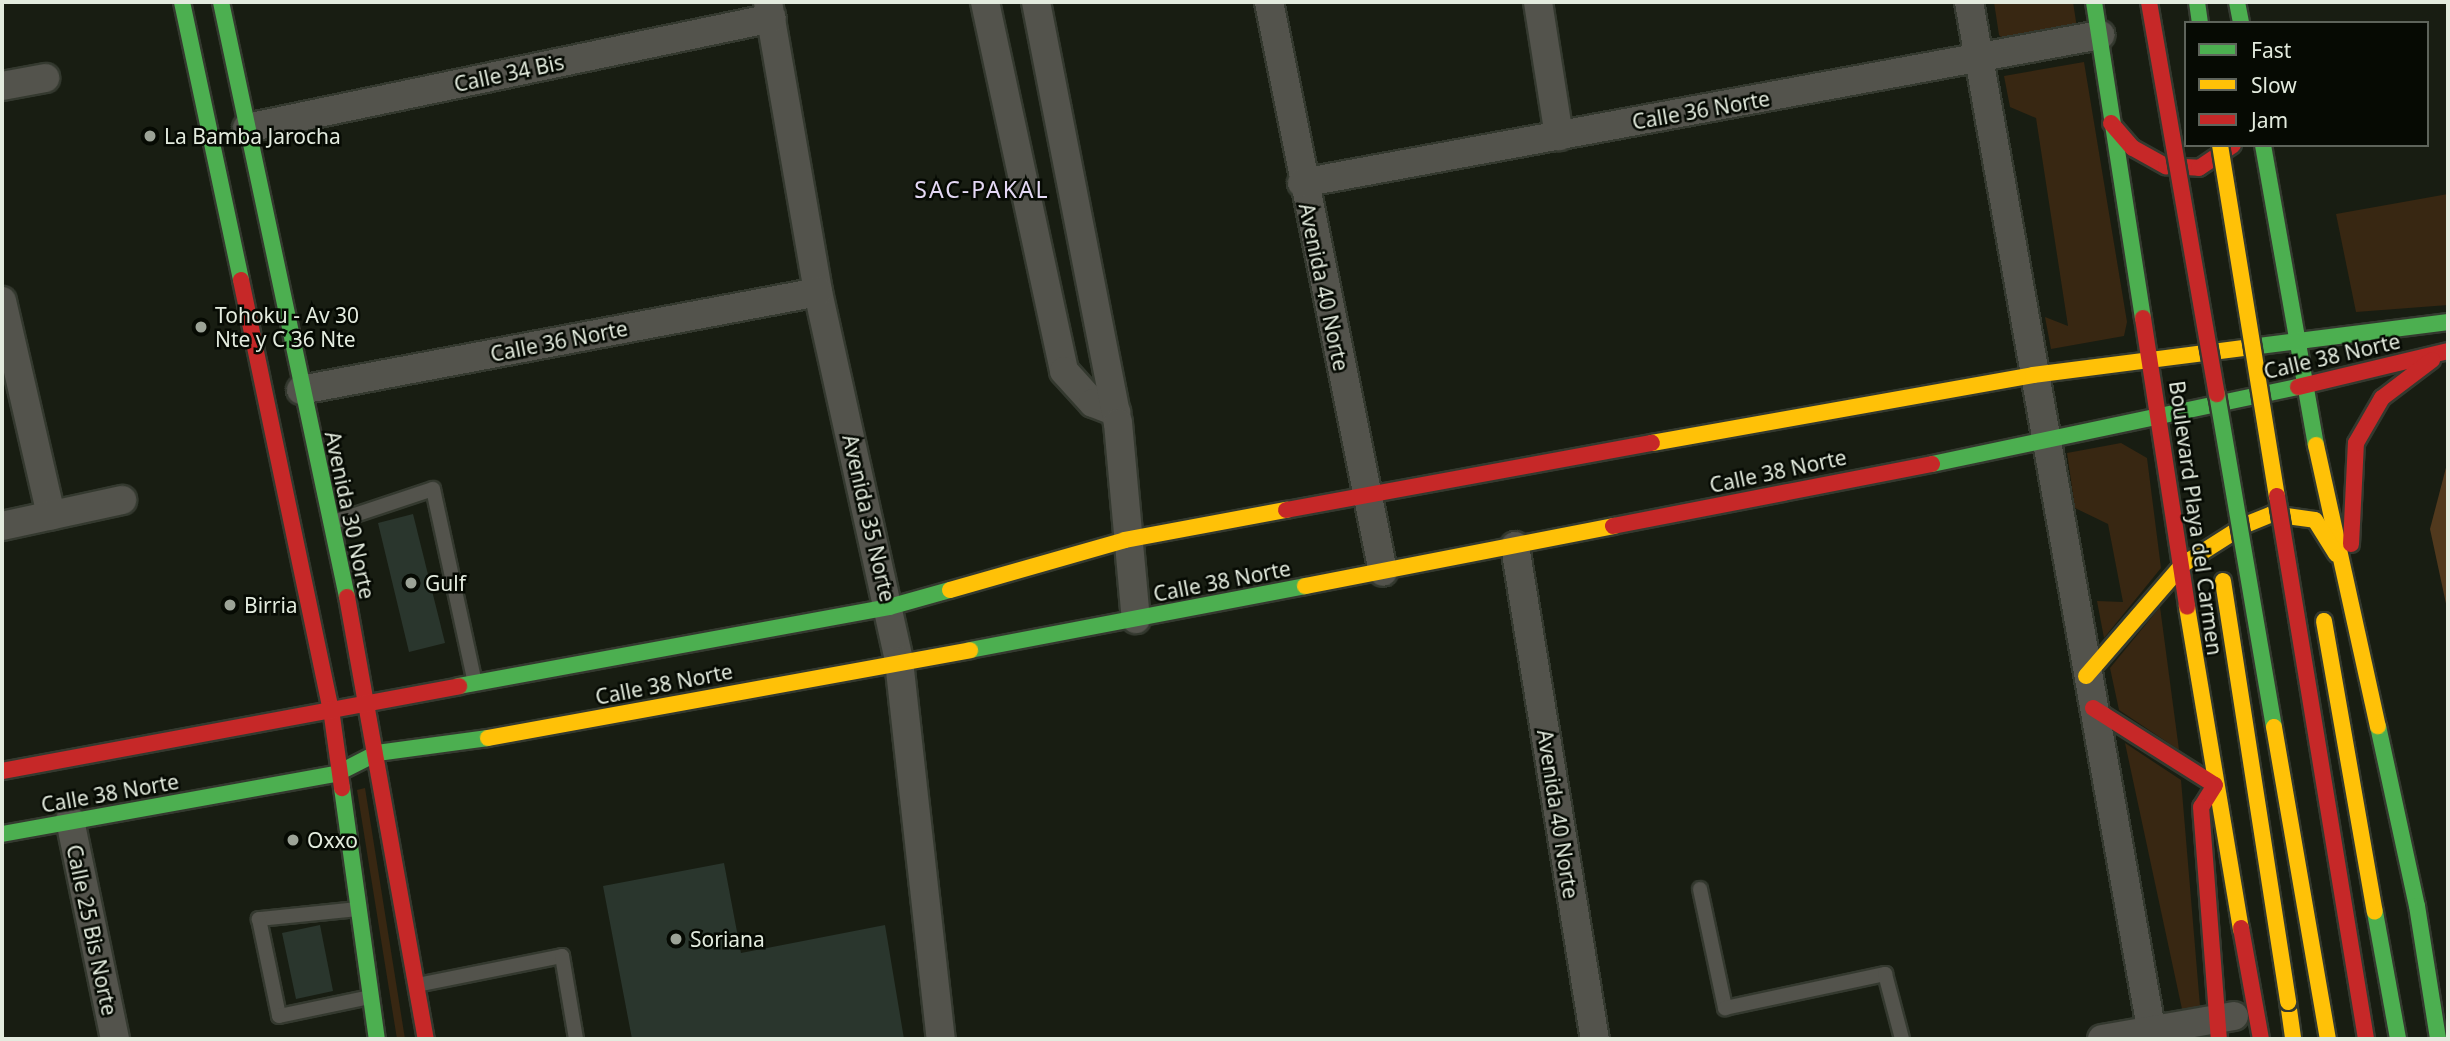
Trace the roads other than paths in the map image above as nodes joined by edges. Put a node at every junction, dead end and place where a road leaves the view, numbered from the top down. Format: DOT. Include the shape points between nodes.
graph roads {
  1 [pos="182,2"];
  2 [pos="221,2"];
  3 [pos="985,2"];
  4 [pos="1036,2"];
  5 [pos="1269,2"];
  6 [pos="1538,2"];
  7 [pos="1969,2"];
  8 [pos="2094,2"];
  9 [pos="2149,2"];
  10 [pos="2197,2"];
  11 [pos="2237,2"];
  12 [pos="770,10"];
  13 [pos="2200,21"];
  14 [pos="2241,21"];
  15 [pos="2100,35"];
  16 [pos="1976,59"];
  17 [pos="45,78"];
  18 [pos="2,86"];
  19 [pos="2111,123"];
  20 [pos="247,128"];
  21 [pos="1559,136"];
  22 [pos="2220,147"];
  23 [pos="2230,147"];
  24 [pos="2263,147"];
  25 [pos="1302,183"];
  26 [pos="818,292"];
  27 [pos="2,301"];
  28 [pos="2448,322"];
  29 [pos="2295,345"];
  30 [pos="2446,351"];
  31 [pos="2151,358"];
  32 [pos="2033,375"];
  33 [pos="2303,385"];
  34 [pos="301,390"];
  35 [pos="1116,412"];
  36 [pos="2161,419"];
  37 [pos="2266,424"];
  38 [pos="2044,439"];
  39 [pos="2222,440"];
  40 [pos="1366,495"];
  41 [pos="2216,498"];
  42 [pos="122,500"];
  43 [pos="51,515"];
  44 [pos="2217,522"];
  45 [pos="330,524"];
  46 [pos="2,526"];
  47 [pos="1125,540"];
  48 [pos="1515,546"];
  49 [pos="2311,551"];
  50 [pos="2182,565"];
  51 [pos="2345,570"];
  52 [pos="1382,572"];
  53 [pos="2321,605"];
  54 [pos="889,607"];
  55 [pos="1136,619"];
  56 [pos="900,661"];
  57 [pos="2086,676"];
  58 [pos="475,684"];
  59 [pos="369,700"];
  60 [pos="2093,708"];
  61 [pos="331,709"];
  62 [pos="377,753"];
  63 [pos="2,771"];
  64 [pos="336,774"];
  65 [pos="2215,785"];
  66 [pos="70,820"];
  67 [pos="2,834"];
  68 [pos="1700,889"];
  69 [pos="2417,906"];
  70 [pos="358,909"];
  71 [pos="2438,930"];
  72 [pos="417,985"];
  73 [pos="371,997"];
  74 [pos="2257,1012"];
  75 [pos="2218,1029"];
  76 [pos="2154,1035"];
  77 [pos="114,1039"];
  78 [pos="377,1039"];
  79 [pos="426,1039"];
  80 [pos="576,1039"];
  81 [pos="941,1039"];
  82 [pos="1595,1039"];
  83 [pos="1902,1039"];
  84 [pos="2102,1039"];
  85 [pos="2261,1039"];
  86 [pos="2293,1039"];
  87 [pos="2328,1039"];
  88 [pos="2366,1039"];
  89 [pos="2398,1039"];
  90 [pos="2438,1039"];
  1 -- 61 [label="main road"];
  2 -- 20 [label="main road, Avenida 30 Norte"];
  3 -- 35 [label="street" via="1064,371 1093,403"];
  4 -- 35 [label="street"];
  5 -- 25 [label="street, Avenida 40 Norte"];
  6 -- 21 [label="street"];
  7 -- 16 [label="street"];
  8 -- 15 [label="main road, Boulevard Playa del Carmen"];
  9 -- 39 [label="main road, bridge"];
  10 -- 13 [label="main road"];
  11 -- 14 [label="main road"];
  12 -- 20 [label="street, Calle 34 Bis"];
  12 -- 26 [label="street, Avenida 35 Norte"];
  15 -- 16 [label="street, Calle 36 Norte"];
  15 -- 19 [label="main road, Boulevard Playa del Carmen"];
  16 -- 21 [label="street, Calle 36 Norte"];
  16 -- 32 [label="street"];
  17 -- 18 [label="street"];
  19 -- 23 [label="main road" via="2133,148 2166,166 2199,168"];
  19 -- 31 [label="main road, Boulevard Playa del Carmen"];
  20 -- 34 [label="main road, Avenida 30 Norte"];
  21 -- 25 [label="street, Calle 36 Norte"];
  22 -- 37 [label="main road, bridge"];
  24 -- 29 [label="main road"];
  25 -- 40 [label="street, Avenida 40 Norte"];
  26 -- 34 [label="street, Calle 36 Norte"];
  26 -- 54 [label="street, Avenida 35 Norte"];
  27 -- 43 [label="street"];
  28 -- 29 [label="main road, Calle 38 Norte"];
  29 -- 31 [label="main road, Calle 38 Norte"];
  29 -- 33 [label="main road"];
  30 -- 33 [label="main road, Calle 38 Norte"];
  30 -- 51 [label="main road" via="2382,398 2356,443 2353,533"];
  31 -- 32 [label="main road, Calle 38 Norte"];
  31 -- 36 [label="main road, Boulevard Playa del Carmen"];
  32 -- 38 [label="street"];
  32 -- 40 [label="main road, Calle 38 Norte"];
  33 -- 36 [label="main road, Calle 38 Norte"];
  33 -- 51 [label="main road"];
  34 -- 45 [label="main road, Avenida 30 Norte"];
  35 -- 47 [label="street"];
  36 -- 38 [label="main road, Calle 38 Norte"];
  36 -- 50 [label="main road, Boulevard Playa del Carmen"];
  37 -- 49 [label="main road, bridge"];
  37 -- 88 [label="main road, bridge"];
  38 -- 48 [label="main road, Calle 38 Norte"];
  38 -- 57 [label="street"];
  39 -- 41 [label="main road"];
  39 -- 87 [label="main road, bridge"];
  40 -- 47 [label="main road, Calle 38 Norte"];
  40 -- 52 [label="street, Avenida 40 Norte"];
  42 -- 43 [label="street"];
  43 -- 46 [label="street"];
  44 -- 86 [label="main road, bridge" via="2231,647"];
  45 -- 58 [label="lane" via="433,489"];
  45 -- 59 [label="main road, Avenida 30 Norte"];
  47 -- 54 [label="main road, Calle 38 Norte"];
  47 -- 55 [label="street"];
  48 -- 52 [label="main road, Calle 38 Norte"];
  48 -- 82 [label="street, Avenida 40 Norte"];
  50 -- 51 [label="main road" via="2220,538 2272,514 2315,520"];
  50 -- 57 [label="main road"];
  50 -- 65 [label="main road, Boulevard Playa del Carmen"];
  51 -- 69 [label="main road"];
  52 -- 55 [label="main road, Calle 38 Norte"];
  53 -- 89 [label="main road, bridge"];
  54 -- 56 [label="street, Avenida 35 Norte"];
  54 -- 58 [label="main road, Calle 38 Norte"];
  55 -- 56 [label="main road, Calle 38 Norte"];
  56 -- 62 [label="main road, Calle 38 Norte" via="529,732"];
  56 -- 81 [label="street, Avenida 35 Norte"];
  57 -- 60 [label="street"];
  58 -- 59 [label="main road, Calle 38 Norte"];
  59 -- 61 [label="main road, Calle 38 Norte"];
  59 -- 62 [label="main road, Avenida 30 Norte"];
  60 -- 65 [label="main road"];
  60 -- 76 [label="street"];
  61 -- 63 [label="main road, Calle 38 Norte"];
  61 -- 64 [label="main road"];
  62 -- 64 [label="main road, Calle 38 Norte"];
  62 -- 72 [label="main road, Avenida 30 Norte"];
  64 -- 66 [label="main road, Calle 38 Norte"];
  64 -- 70 [label="main road"];
  65 -- 74 [label="main road, Boulevard Playa del Carmen"];
  65 -- 75 [label="main road" via="2201,807"];
  66 -- 67 [label="main road, Calle 38 Norte"];
  66 -- 77 [label="street, Calle 25 Bis Norte"];
  68 -- 83 [label="lane" via="1725,1008 1885,974"];
  69 -- 71 [label="main road"];
  69 -- 90 [label="main road"];
  70 -- 73 [label="main road"];
  70 -- 73 [label="lane" via="259,919 279,1016"];
  72 -- 79 [label="main road, Avenida 30 Norte"];
  72 -- 80 [label="lane" via="562,956"];
  73 -- 78 [label="main road"];
  74 -- 75 [label="street"];
  74 -- 85 [label="main road, Boulevard Playa del Carmen"];
  75 -- 76 [label="street"];
  76 -- 84 [label="street"];
}
